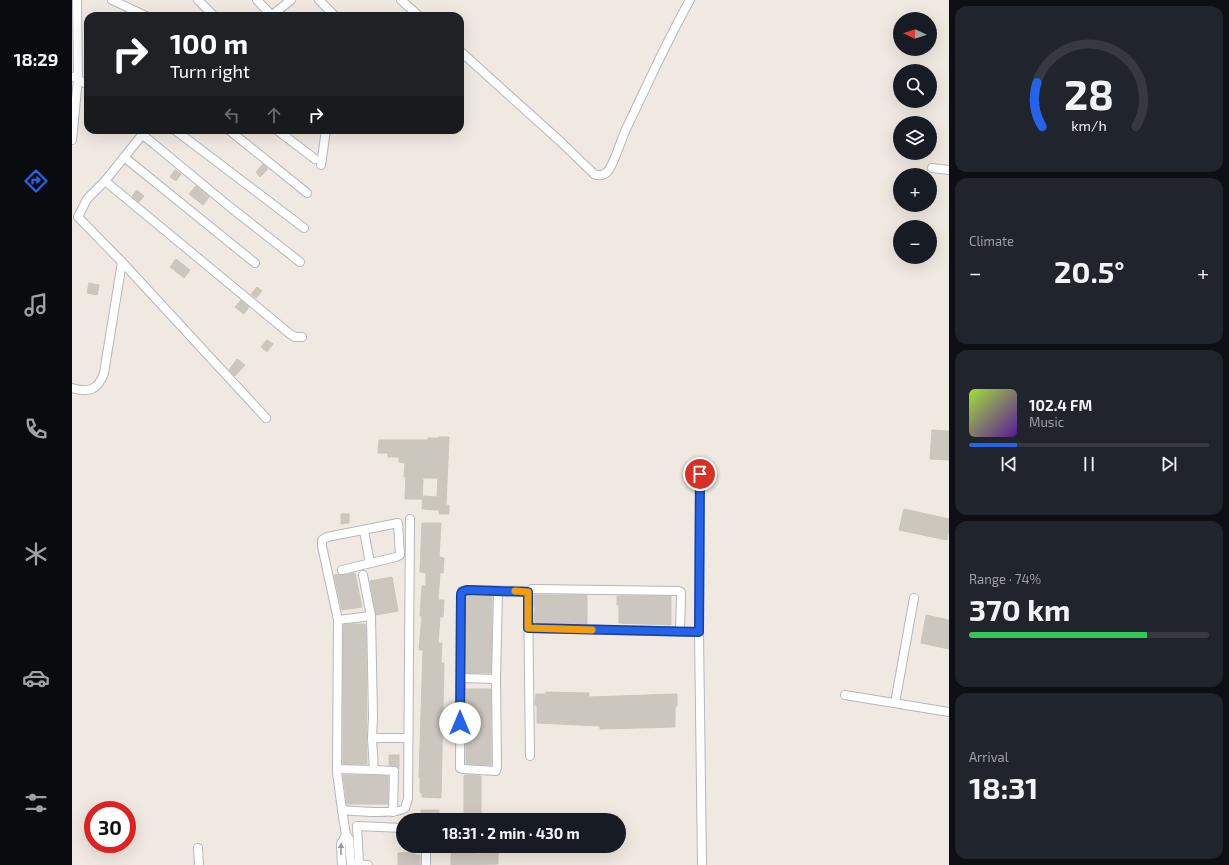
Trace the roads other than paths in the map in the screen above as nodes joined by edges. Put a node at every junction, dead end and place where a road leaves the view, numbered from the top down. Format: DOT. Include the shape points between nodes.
graph roads {
  1 [pos="77,0"];
  2 [pos="112,0"];
  3 [pos="198,0"];
  4 [pos="257,0"];
  5 [pos="291,0"];
  6 [pos="319,0"];
  7 [pos="401,0"];
  8 [pos="690,0"];
  9 [pos="138,12"];
  10 [pos="210,12"];
  11 [pos="268,12"];
  12 [pos="277,12"];
  13 [pos="331,12"];
  14 [pos="414,12"];
  15 [pos="464,55"];
  16 [pos="75,77"];
  17 [pos="84,83"];
  18 [pos="142,134"];
  19 [pos="146,134"];
  20 [pos="180,134"];
  21 [pos="234,134"];
  22 [pos="282,134"];
  23 [pos="325,134"];
  24 [pos="72,140"];
  25 [pos="124,157"];
  26 [pos="315,159"];
  27 [pos="321,165"];
  28 [pos="937,169"];
  29 [pos="949,170"];
  30 [pos="105,181"];
  31 [pos="307,193"];
  32 [pos="304,228"];
  33 [pos="122,262"];
  34 [pos="300,262"];
  35 [pos="254,263"];
  36 [pos="302,337"];
  37 [pos="72,388"];
  38 [pos="266,418"];
  39 [pos="700,474"];
  40 [pos="410,519"];
  41 [pos="364,531"];
  42 [pos="409,554"];
  43 [pos="400,555"];
  44 [pos="370,563"];
  45 [pos="342,570"];
  46 [pos="363,575"];
  47 [pos="498,591"];
  48 [pos="528,592"];
  49 [pos="914,598"];
  50 [pos="371,616"];
  51 [pos="338,620"];
  52 [pos="528,628"];
  53 [pos="680,632"];
  54 [pos="699,632"];
  55 [pos="460,678"];
  56 [pos="496,679"];
  57 [pos="845,695"];
  58 [pos="895,703"];
  59 [pos="949,712"];
  60 [pos="372,738"];
  61 [pos="408,738"];
  62 [pos="530,756"];
  63 [pos="338,769"];
  64 [pos="374,770"];
  65 [pos="342,810"];
  66 [pos="393,812"];
  67 [pos="396,828"];
  68 [pos="346,835"];
  69 [pos="198,848"];
  70 [pos="426,853"];
  71 [pos="354,864"];
  72 [pos="200,865"];
  73 [pos="342,865"];
  74 [pos="368,865"];
  75 [pos="426,865"];
  76 [pos="702,865"];
  1 -- 16 [label="street"];
  2 -- 9 [label="street"];
  3 -- 10 [label="street"];
  4 -- 11 [label="street"];
  5 -- 12 [label="street"];
  6 -- 13 [label="street"];
  7 -- 14 [label="street"];
  8 -- 15 [label="street" via="676,24 610,168 599,176"];
  16 -- 17 [label="street"];
  16 -- 24 [label="street"];
  18 -- 25 [label="street"];
  19 -- 34 [label="street" via="230,207"];
  20 -- 32 [label="street"];
  21 -- 31 [label="street"];
  22 -- 26 [label="street"];
  23 -- 27 [label="street"];
  25 -- 30 [label="street"];
  25 -- 35 [label="street"];
  28 -- 29 [label="street"];
  30 -- 33 [label="street" via="87,200 78,218"];
  30 -- 36 [label="street" via="290,334"];
  33 -- 37 [label="street" via="104,373 93,389"];
  33 -- 38 [label="street"];
  39 -- 54 [label="street"];
  40 -- 42 [label="street"];
  41 -- 43 [label="street" via="398,523"];
  41 -- 44 [label="street"];
  41 -- 51 [label="street" via="322,540"];
  42 -- 43 [label="street"];
  42 -- 61 [label="street"];
  43 -- 44 [label="street"];
  44 -- 45 [label="street"];
  46 -- 50 [label="street"];
  47 -- 48 [label="street"];
  47 -- 55 [label="street" via="467,590 461,594"];
  47 -- 56 [label="street"];
  48 -- 52 [label="street"];
  48 -- 53 [label="street" via="532,589 679,591"];
  49 -- 58 [label="street"];
  50 -- 51 [label="street"];
  50 -- 60 [label="street"];
  51 -- 63 [label="street"];
  52 -- 53 [label="street"];
  52 -- 62 [label="street"];
  53 -- 54 [label="street"];
  54 -- 76 [label="street"];
  55 -- 56 [label="street"];
  55 -- 56 [label="street" via="460,768 496,771"];
  57 -- 58 [label="street"];
  58 -- 59 [label="street"];
  60 -- 61 [label="street"];
  60 -- 64 [label="street"];
  61 -- 66 [label="street" via="408,799 405,808"];
  63 -- 64 [label="street"];
  63 -- 65 [label="street"];
  64 -- 66 [label="street" via="394,771"];
  65 -- 66 [label="street"];
  65 -- 68 [label="street"];
  67 -- 71 [label="street" via="357,826"];
  68 -- 71 [label="street"];
  73 -- 68 [label="street, one-way" via="341,844"];
  69 -- 72 [label="street"];
  70 -- 75 [label="street"];
  71 -- 73 [label="street"];
  71 -- 74 [label="street"];
}
